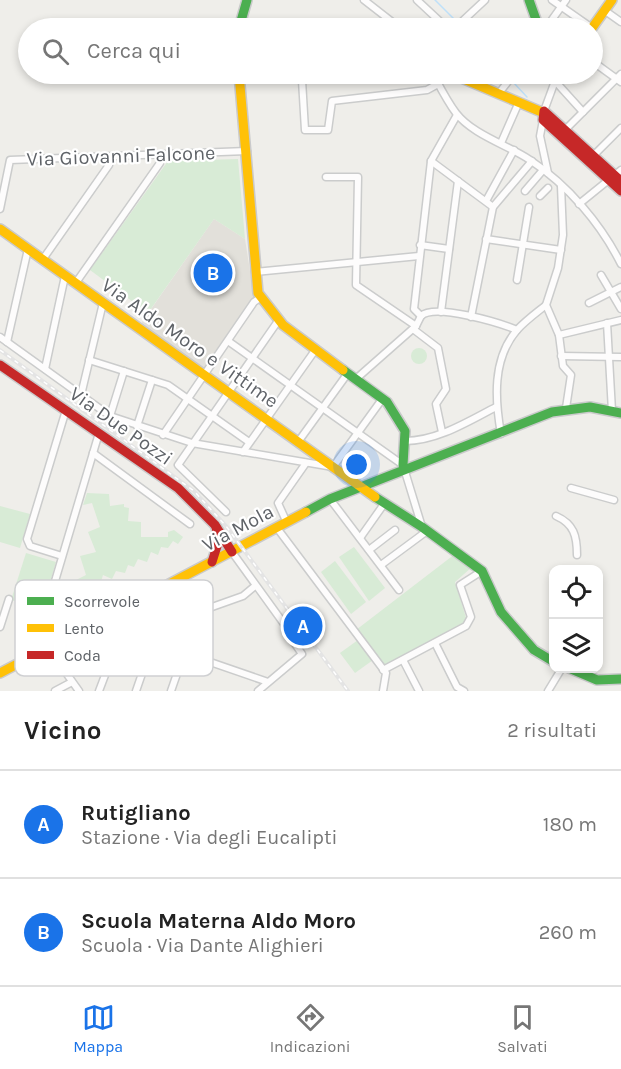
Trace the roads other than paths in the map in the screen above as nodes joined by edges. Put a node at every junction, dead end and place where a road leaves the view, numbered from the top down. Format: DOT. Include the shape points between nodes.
graph roads {
  1 [pos="247,0"];
  2 [pos="364,0"];
  3 [pos="417,0"];
  4 [pos="485,0"];
  5 [pos="529,0"];
  6 [pos="552,0"];
  7 [pos="566,0"];
  8 [pos="612,0"];
  9 [pos="562,7"];
  10 [pos="604,10"];
  11 [pos="242,18"];
  12 [pos="387,18"];
  13 [pos="436,18"];
  14 [pos="466,18"];
  15 [pos="535,18"];
  16 [pos="554,18"];
  17 [pos="578,18"];
  18 [pos="599,18"];
  19 [pos="621,22"];
  20 [pos="603,68"];
  21 [pos="620,78"];
  22 [pos="240,84"];
  23 [pos="302,84"];
  24 [pos="438,84"];
  25 [pos="477,84"];
  26 [pos="506,84"];
  27 [pos="554,84"];
  28 [pos="563,84"];
  29 [pos="499,93"];
  30 [pos="519,102"];
  31 [pos="583,112"];
  32 [pos="457,115"];
  33 [pos="544,115"];
  34 [pos="621,128"];
  35 [pos="566,129"];
  36 [pos="501,143"];
  37 [pos="514,150"];
  38 [pos="247,151"];
  39 [pos="594,155"];
  40 [pos="431,161"];
  41 [pos="532,161"];
  42 [pos="160,163"];
  43 [pos="109,165"];
  44 [pos="546,172"];
  45 [pos="617,176"];
  46 [pos="326,177"];
  47 [pos="458,181"];
  48 [pos="552,184"];
  49 [pos="561,186"];
  50 [pos="525,191"];
  51 [pos="621,191"];
  52 [pos="540,196"];
  53 [pos="486,201"];
  54 [pos="579,204"];
  55 [pos="493,207"];
  56 [pos="530,207"];
  57 [pos="0,209"];
  58 [pos="0,229"];
  59 [pos="486,239"];
  60 [pos="523,244"];
  61 [pos="420,245"];
  62 [pos="28,249"];
  63 [pos="449,249"];
  64 [pos="561,250"];
  65 [pos="419,256"];
  66 [pos="43,259"];
  67 [pos="357,262"];
  68 [pos="621,264"];
  69 [pos="255,272"];
  70 [pos="601,275"];
  71 [pos="65,276"];
  72 [pos="517,280"];
  73 [pos="75,284"];
  74 [pos="621,287"];
  75 [pos="611,292"];
  76 [pos="260,298"];
  77 [pos="103,303"];
  78 [pos="589,303"];
  79 [pos="546,305"];
  80 [pos="621,309"];
  81 [pos="441,312"];
  82 [pos="422,316"];
  83 [pos="471,317"];
  84 [pos="621,320"];
  85 [pos="278,321"];
  86 [pos="607,323"];
  87 [pos="415,328"];
  88 [pos="517,330"];
  89 [pos="559,335"];
  90 [pos="0,337"];
  91 [pos="228,340"];
  92 [pos="7,342"];
  93 [pos="316,349"];
  94 [pos="561,356"];
  95 [pos="609,356"];
  96 [pos="252,357"];
  97 [pos="621,357"];
  98 [pos="89,360"];
  99 [pos="0,365"];
  100 [pos="45,369"];
  101 [pos="124,371"];
  102 [pos="348,373"];
  103 [pos="204,375"];
  104 [pos="357,378"];
  105 [pos="152,380"];
  106 [pos="290,385"];
  107 [pos="227,392"];
  108 [pos="81,395"];
  109 [pos="383,398"];
  110 [pos="188,399"];
  111 [pos="496,406"];
  112 [pos="323,408"];
  113 [pos="566,408"];
  114 [pos="66,410"];
  115 [pos="616,412"];
  116 [pos="110,416"];
  117 [pos="211,416"];
  118 [pos="266,419"];
  119 [pos="137,426"];
  120 [pos="442,432"];
  121 [pos="99,433"];
  122 [pos="358,433"];
  123 [pos="501,434"];
  124 [pos="163,435"];
  125 [pos="405,441"];
  126 [pos="249,442"];
  127 [pos="298,442"];
  128 [pos="192,443"];
  129 [pos="243,452"];
  130 [pos="93,453"];
  131 [pos="306,463"];
  132 [pos="333,467"];
  133 [pos="404,467"];
  134 [pos="358,487"];
  135 [pos="571,488"];
  136 [pos="330,499"];
  137 [pos="614,500"];
  138 [pos="384,504"];
  139 [pos="226,512"];
  140 [pos="556,516"];
  141 [pos="286,522"];
  142 [pos="190,524"];
  143 [pos="215,525"];
  144 [pos="277,528"];
  145 [pos="425,529"];
  146 [pos="395,530"];
  147 [pos="360,538"];
  148 [pos="369,550"];
  149 [pos="232,552"];
  150 [pos="576,555"];
  151 [pos="62,556"];
  152 [pos="212,562"];
  153 [pos="381,565"];
  154 [pos="482,571"];
  155 [pos="55,580"];
  156 [pos="177,580"];
  157 [pos="255,586"];
  158 [pos="399,590"];
  159 [pos="9,599"];
  160 [pos="213,607"];
  161 [pos="0,627"];
  162 [pos="435,643"];
  163 [pos="549,659"];
  164 [pos="403,660"];
  165 [pos="213,663"];
  166 [pos="15,666"];
  167 [pos="383,670"];
  168 [pos="559,673"];
  169 [pos="580,673"];
  170 [pos="0,674"];
  171 [pos="68,676"];
  172 [pos="105,676"];
  173 [pos="141,676"];
  174 [pos="176,676"];
  175 [pos="621,679"];
  176 [pos="72,682"];
  177 [pos="268,682"];
  178 [pos="457,687"];
  179 [pos="55,691"];
  180 [pos="79,691"];
  181 [pos="99,691"];
  182 [pos="136,691"];
  183 [pos="171,691"];
  184 [pos="258,691"];
  185 [pos="383,691"];
  186 [pos="419,691"];
  187 [pos="448,691"];
  188 [pos="464,691"];
  189 [pos="548,691"];
  1 -- 11 [label="street"];
  2 -- 12 [label="street"];
  3 -- 13 [label="street"];
  4 -- 14 [label="street"];
  5 -- 15 [label="street"];
  6 -- 9 [label="street"];
  7 -- 9 [label="street"];
  8 -- 10 [label="street"];
  9 -- 16 [label="street"];
  9 -- 17 [label="street"];
  10 -- 18 [label="street"];
  10 -- 19 [label="street"];
  20 -- 21 [label="street"];
  21 -- 31 [label="street"];
  22 -- 38 [label="street"];
  23 -- 24 [label="street" via="305,130 328,130 332,101 426,90"];
  24 -- 32 [label="street"];
  25 -- 29 [label="street"];
  26 -- 29 [label="street"];
  27 -- 33 [label="street"];
  28 -- 31 [label="street"];
  29 -- 30 [label="street"];
  30 -- 33 [label="street"];
  30 -- 36 [label="street"];
  31 -- 35 [label="street"];
  32 -- 36 [label="street"];
  32 -- 40 [label="street"];
  33 -- 35 [label="street"];
  33 -- 44 [label="street" via="540,136"];
  33 -- 45 [label="street"];
  34 -- 39 [label="street"];
  35 -- 39 [label="street"];
  36 -- 37 [label="street"];
  37 -- 41 [label="street"];
  37 -- 53 [label="street"];
  38 -- 57 [label="street, Via Giovanni Falcone" via="10,160"];
  38 -- 69 [label="street"];
  39 -- 45 [label="street"];
  40 -- 47 [label="street"];
  40 -- 61 [label="street"];
  41 -- 44 [label="street"];
  41 -- 55 [label="street"];
  42 -- 73 [label="street"];
  43 -- 66 [label="street"];
  44 -- 48 [label="street"];
  44 -- 50 [label="street"];
  45 -- 51 [label="street"];
  45 -- 54 [label="street"];
  46 -- 67 [label="street" via="358,177"];
  47 -- 53 [label="street"];
  47 -- 63 [label="street"];
  48 -- 49 [label="street"];
  48 -- 52 [label="street"];
  49 -- 54 [label="street"];
  49 -- 64 [label="street"];
  53 -- 55 [label="street"];
  54 -- 68 [label="street" via="610,243"];
  55 -- 59 [label="street"];
  56 -- 60 [label="street"];
  58 -- 62 [label="street, Via Aldo Moro e Vittime"];
  59 -- 60 [label="street"];
  59 -- 83 [label="street"];
  60 -- 64 [label="street"];
  60 -- 72 [label="street"];
  61 -- 63 [label="street"];
  61 -- 65 [label="street"];
  62 -- 66 [label="street, Via Aldo Moro e Vittime"];
  62 -- 92 [label="street"];
  63 -- 81 [label="street"];
  64 -- 79 [label="street"];
  65 -- 67 [label="street"];
  65 -- 82 [label="street" via="414,309"];
  66 -- 71 [label="street, Via Aldo Moro e Vittime"];
  67 -- 69 [label="street"];
  67 -- 87 [label="street" via="357,285"];
  69 -- 76 [label="street"];
  70 -- 75 [label="street"];
  71 -- 73 [label="street, Via Aldo Moro e Vittime"];
  71 -- 100 [label="street"];
  73 -- 77 [label="street, Via Aldo Moro e Vittime"];
  74 -- 75 [label="street"];
  75 -- 78 [label="street"];
  75 -- 80 [label="street"];
  76 -- 85 [label="street"];
  76 -- 91 [label="street"];
  77 -- 98 [label="street"];
  77 -- 103 [label="street, Via Aldo Moro e Vittime"];
  79 -- 88 [label="street"];
  79 -- 89 [label="street"];
  81 -- 82 [label="street"];
  81 -- 83 [label="street"];
  82 -- 87 [label="street"];
  83 -- 88 [label="street"];
  84 -- 86 [label="street"];
  85 -- 93 [label="street"];
  85 -- 96 [label="street"];
  86 -- 89 [label="street"];
  86 -- 95 [label="street"];
  87 -- 104 [label="street"];
  87 -- 120 [label="street" via="438,348 446,389 436,404"];
  88 -- 111 [label="street" via="502,360"];
  89 -- 94 [label="street"];
  90 -- 92 [label="street"];
  91 -- 96 [label="street"];
  91 -- 103 [label="street"];
  92 -- 100 [label="street"];
  93 -- 102 [label="street"];
  93 -- 106 [label="street"];
  94 -- 95 [label="street"];
  94 -- 113 [label="street" via="562,366 571,375"];
  95 -- 97 [label="street"];
  95 -- 115 [label="street"];
  96 -- 106 [label="street"];
  96 -- 107 [label="street"];
  98 -- 101 [label="street"];
  98 -- 108 [label="street"];
  99 -- 114 [label="street, Via Due Pozzi"];
  100 -- 108 [label="street"];
  101 -- 105 [label="street"];
  101 -- 116 [label="street"];
  102 -- 104 [label="street"];
  102 -- 112 [label="street"];
  103 -- 107 [label="street, Via Aldo Moro e Vittime"];
  103 -- 110 [label="street"];
  104 -- 109 [label="street"];
  105 -- 110 [label="street" via="168,385"];
  105 -- 119 [label="street"];
  106 -- 112 [label="street"];
  106 -- 118 [label="street"];
  107 -- 117 [label="street"];
  107 -- 118 [label="street, Via Aldo Moro e Vittime"];
  108 -- 116 [label="street"];
  109 -- 122 [label="street"];
  109 -- 125 [label="street" via="402,425"];
  110 -- 117 [label="street"];
  110 -- 124 [label="street"];
  111 -- 120 [label="street"];
  111 -- 123 [label="street"];
  112 -- 122 [label="street"];
  112 -- 127 [label="street"];
  113 -- 115 [label="street" via="590,406"];
  113 -- 123 [label="street, Via Mola"];
  114 -- 121 [label="street, Via Due Pozzi"];
  114 -- 151 [label="street" via="27,539 30,546"];
  116 -- 119 [label="street"];
  117 -- 126 [label="street"];
  117 -- 128 [label="street"];
  118 -- 126 [label="street"];
  118 -- 127 [label="street, Via Aldo Moro e Vittime"];
  119 -- 124 [label="street"];
  120 -- 125 [label="street"];
  121 -- 130 [label="street"];
  121 -- 143 [label="street, Via Due Pozzi" via="178,488"];
  122 -- 132 [label="street"];
  122 -- 133 [label="street"];
  123 -- 133 [label="street, Via Mola"];
  124 -- 128 [label="street"];
  125 -- 133 [label="street"];
  126 -- 129 [label="street"];
  127 -- 132 [label="street, Via Aldo Moro e Vittime"];
  128 -- 129 [label="street"];
  128 -- 139 [label="street" via="178,465"];
  129 -- 131 [label="street"];
  130 -- 142 [label="street"];
  130 -- 151 [label="street"];
  131 -- 132 [label="street"];
  131 -- 141 [label="street" via="278,503"];
  132 -- 134 [label="street, Via Aldo Moro e Vittime"];
  133 -- 134 [label="street, Via Mola"];
  133 -- 145 [label="street"];
  134 -- 136 [label="street, Via Mola"];
  134 -- 138 [label="street, Via Aldo Moro e Vittime"];
  135 -- 137 [label="street"];
  136 -- 141 [label="street, Via Mola"];
  136 -- 147 [label="street"];
  138 -- 145 [label="street, Via Aldo Moro e Vittime"];
  138 -- 147 [label="street"];
  140 -- 150 [label="street" via="575,533"];
  141 -- 144 [label="street, Via Mola"];
  143 -- 149 [label="street, Via Due Pozzi"];
  143 -- 152 [label="street" via="219,540"];
  144 -- 149 [label="street, Via Mola"];
  144 -- 167 [label="street"];
  145 -- 153 [label="street"];
  145 -- 154 [label="street, Via Aldo Moro e Vittime"];
  146 -- 148 [label="street"];
  147 -- 148 [label="street"];
  148 -- 153 [label="street"];
  149 -- 152 [label="street, Via Mola"];
  149 -- 157 [label="street"];
  151 -- 155 [label="street"];
  152 -- 156 [label="street, Via Mola"];
  153 -- 158 [label="street"];
  154 -- 162 [label="street" via="460,585 470,622"];
  154 -- 163 [label="street" via="501,612 534,650"];
  157 -- 160 [label="street" via="243,596"];
  157 -- 177 [label="street" via="302,654"];
  159 -- 161 [label="street"];
  162 -- 164 [label="street"];
  162 -- 178 [label="street"];
  164 -- 167 [label="street"];
  164 -- 186 [label="street"];
  165 -- 177 [label="street"];
  166 -- 170 [label="street, Via Mola"];
  167 -- 185 [label="street"];
  168 -- 189 [label="street"];
  169 -- 175 [label="street" via="602,681"];
  171 -- 176 [label="street"];
  172 -- 181 [label="street"];
  173 -- 182 [label="street"];
  174 -- 183 [label="street"];
  176 -- 179 [label="street"];
  176 -- 180 [label="street"];
  177 -- 184 [label="street"];
  178 -- 187 [label="street"];
  178 -- 188 [label="street"];
}
